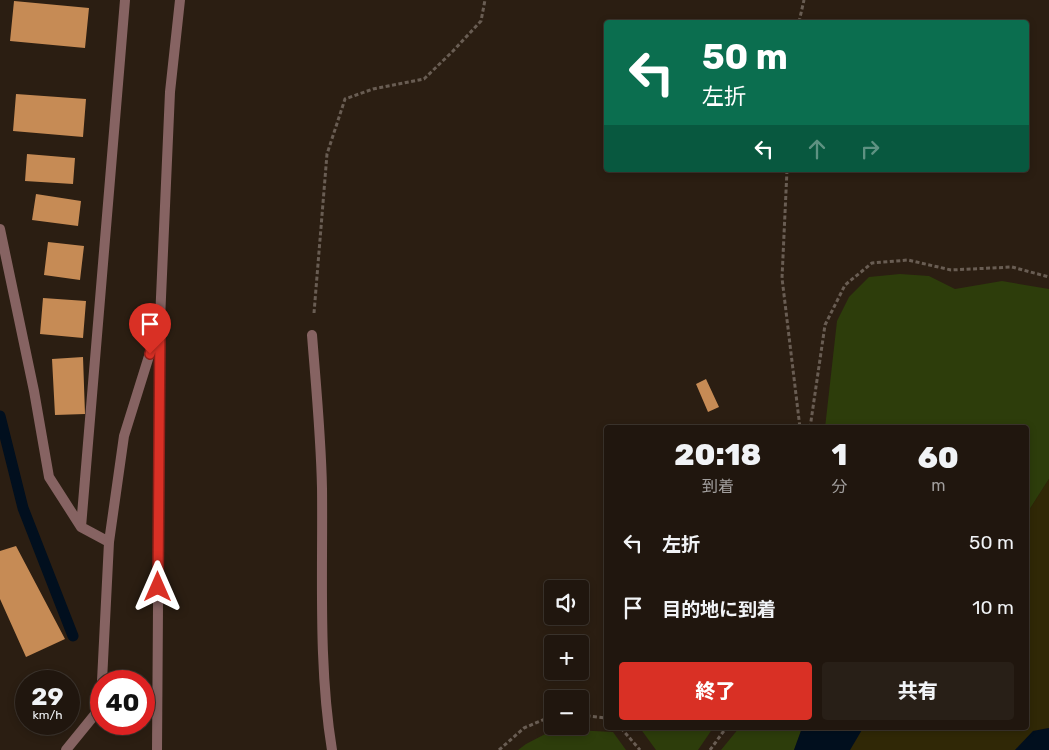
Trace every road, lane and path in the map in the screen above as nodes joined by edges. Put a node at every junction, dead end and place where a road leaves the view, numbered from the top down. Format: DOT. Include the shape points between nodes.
graph roads {
  1 [pos="125,0"];
  2 [pos="180,0"];
  3 [pos="485,0"];
  4 [pos="804,0"];
  5 [pos="799,20"];
  6 [pos="787,172"];
  7 [pos="0,229"];
  8 [pos="1049,277"];
  9 [pos="160,320"];
  10 [pos="312,335"];
  11 [pos="800,425"];
  12 [pos="810,425"];
  13 [pos="81,528"];
  14 [pos="109,542"];
  15 [pos="103,670"];
  16 [pos="589,716"];
  17 [pos="604,718"];
  18 [pos="544,719"];
  19 [pos="90,721"];
  20 [pos="623,730"];
  21 [pos="725,730"];
  22 [pos="66,750"];
  23 [pos="156,750"];
  24 [pos="332,750"];
  25 [pos="499,750"];
  26 [pos="640,750"];
  27 [pos="710,750"];
  1 -- 13 [label="street"];
  2 -- 9 [label="street" via="170,92"];
  3 -- 10 [label="path" via="481,21 424,79 373,89 345,99 327,154"];
  4 -- 5 [label="path"];
  6 -- 11 [label="path" via="782,278"];
  7 -- 13 [label="street" via="49,477"];
  8 -- 12 [label="path" via="1012,267 951,270 908,260 872,263 845,285 825,325"];
  9 -- 14 [label="street" via="124,436"];
  9 -- 23 [label="street"];
  10 -- 24 [label="street" via="322,485 327,714"];
  13 -- 14 [label="street"];
  14 -- 15 [label="street"];
  16 -- 17 [label="path"];
  18 -- 25 [label="path" via="524,728"];
  19 -- 22 [label="street"];
  20 -- 26 [label="path"];
  21 -- 27 [label="path"];
}
